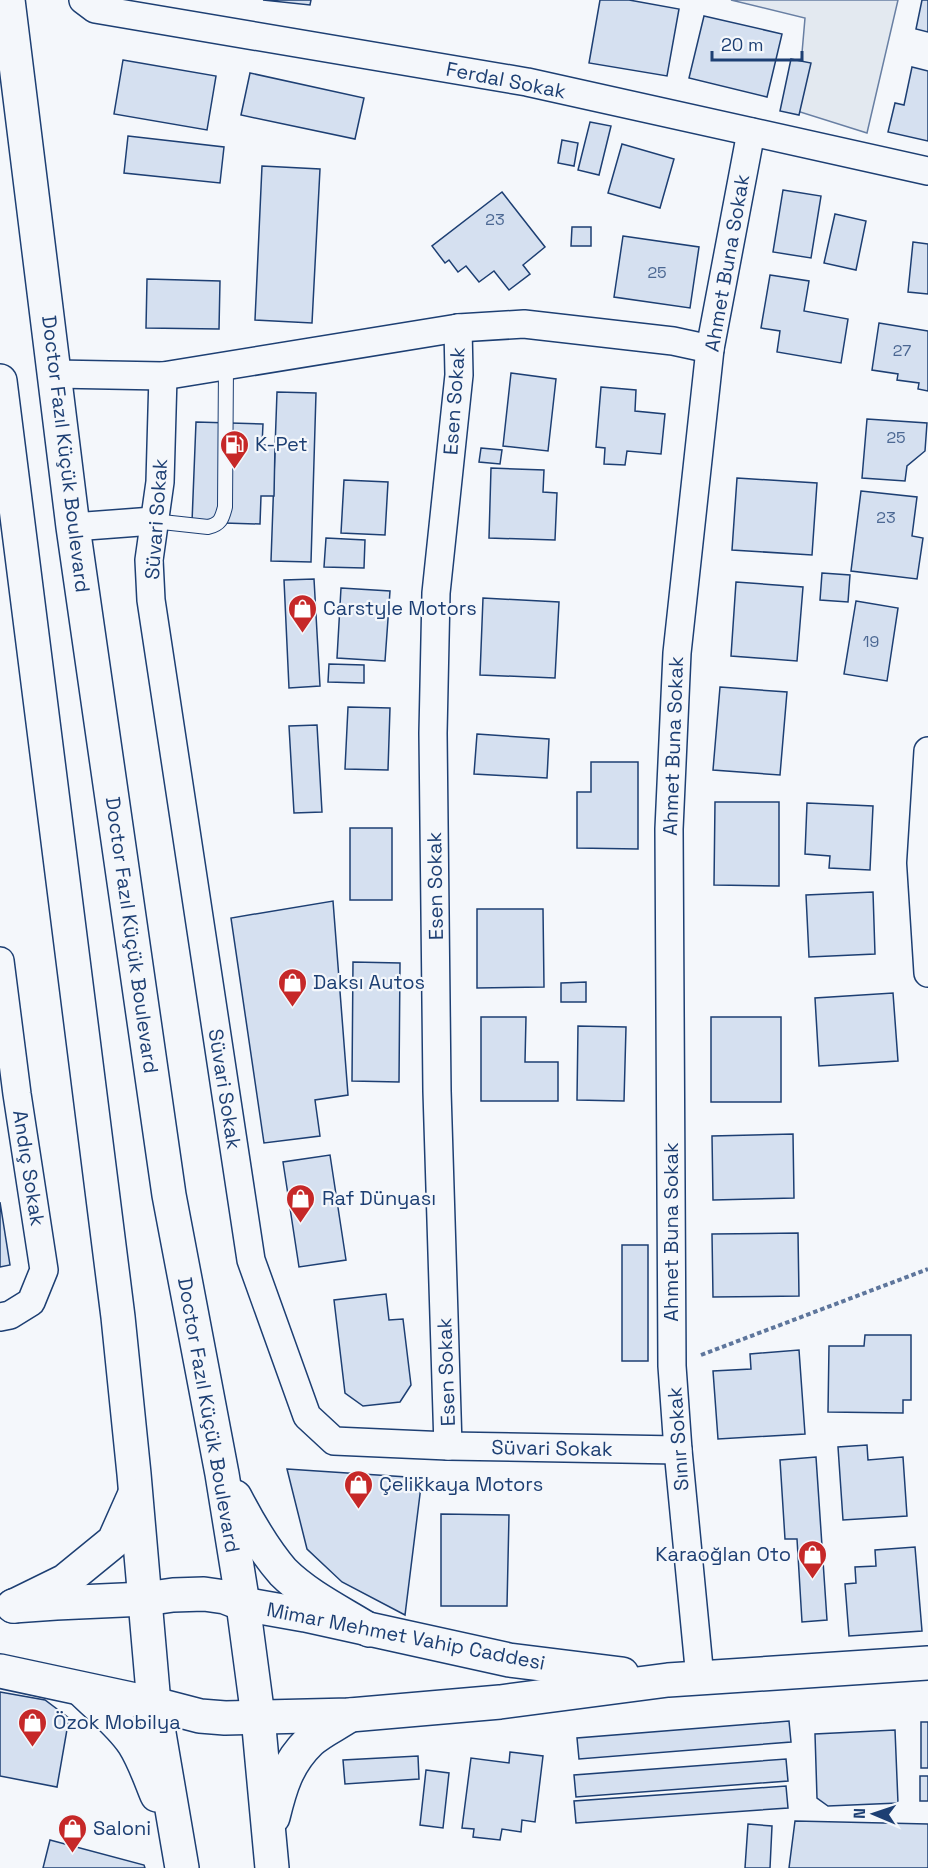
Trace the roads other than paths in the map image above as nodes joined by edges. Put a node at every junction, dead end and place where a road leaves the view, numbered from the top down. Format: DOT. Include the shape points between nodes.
graph roads {
  1 [pos="8,0"];
  2 [pos="83,0"];
  3 [pos="751,132"];
  4 [pos="928,171"];
  5 [pos="458,328"];
  6 [pos="710,349"];
  7 [pos="226,365"];
  8 [pos="55,374"];
  9 [pos="163,376"];
  10 [pos="0,381"];
  11 [pos="4,458"];
  12 [pos="153,522"];
  13 [pos="74,526"];
  14 [pos="928,752"];
  15 [pos="926,910"];
  16 [pos="0,961"];
  17 [pos="928,973"];
  18 [pos="9,1095"];
  19 [pos="0,1317"];
  20 [pos="672,1366"];
  21 [pos="448,1446"];
  22 [pos="678,1450"];
  23 [pos="222,1474"];
  24 [pos="136,1492"];
  25 [pos="145,1599"];
  26 [pos="243,1604"];
  27 [pos="7,1607"];
  28 [pos="369,1630"];
  29 [pos="928,1663"];
  30 [pos="0,1671"];
  31 [pos="684,1679"];
  32 [pos="82,1690"];
  33 [pos="154,1704"];
  34 [pos="350,1715"];
  35 [pos="258,1718"];
  36 [pos="269,1835"];
  37 [pos="182,1868"];
  38 [pos="272,1868"];
  1 -- 8 [label="main road, Doctor Fazıl Küçük Boulevard"];
  2 -- 3 [label="street, Ferdal Sokak" via="95,9 526,82"];
  3 -- 4 [label="street, Ferdal Sokak"];
  3 -- 6 [label="street, Ahmet Buna Sokak"];
  5 -- 6 [label="street, Esen Sokak" via="524,324"];
  5 -- 7 [label="street, Esen Sokak"];
  5 -- 21 [label="street, Esen Sokak" via="459,375 436,593 433,734 437,1091"];
  6 -- 20 [label="street, Ahmet Buna Sokak" via="677,653 669,829"];
  7 -- 9 [label="street, Esen Sokak"];
  7 -- 12 [label="lane" via="222,519 208,527"];
  8 -- 9 [label="street, Esen Sokak"];
  8 -- 13 [label="main road, Doctor Fazıl Küçük Boulevard"];
  9 -- 12 [label="street, Süvari Sokak" via="160,482"];
  10 -- 11 [label="main road"];
  11 -- 24 [label="main road" via="115,1293"];
  12 -- 13 [label="street"];
  12 -- 21 [label="street, Süvari Sokak" via="148,560 151,600 251,1260 307,1416 320,1429 334,1441"];
  13 -- 23 [label="main road, Doctor Fazıl Küçük Boulevard" via="169,1195"];
  14 -- 15 [label="street" via="921,862"];
  15 -- 17 [label="street"];
  16 -- 18 [label="street, Andıç Sokak"];
  18 -- 19 [label="street, Andıç Sokak" via="44,1270 31,1302 10,1316"];
  20 -- 22 [label="street, Sınır Sokak"];
  21 -- 22 [label="street, Süvari Sokak"];
  22 -- 31 [label="street, Sınır Sokak"];
  23 -- 26 [label="main road, Doctor Fazıl Küçük Boulevard"];
  23 -- 28 [label="main road" via="258,1540 284,1573"];
  24 -- 25 [label="main road"];
  24 -- 27 [label="main road" via="114,1542 65,1581"];
  25 -- 26 [label="main road, Mimar Mehmet Vahip Caddesi" via="204,1594"];
  25 -- 27 [label="main road, Mimar Mehmet Vahip Caddesi"];
  25 -- 33 [label="main road"];
  26 -- 28 [label="main road, Mimar Mehmet Vahip Caddesi"];
  26 -- 35 [label="main road, Doctor Fazıl Küçük Boulevard"];
  28 -- 31 [label="main road, Mimar Mehmet Vahip Caddesi" via="509,1660"];
  29 -- 31 [label="main road, Mimar Mehmet Vahip Caddesi"];
  30 -- 32 [label="main road, Mimar Mehmet Vahip Caddesi"];
  31 -- 34 [label="main road, Mimar Mehmet Vahip Caddesi" via="500,1702"];
  32 -- 33 [label="main road, Mimar Mehmet Vahip Caddesi"];
  32 -- 37 [label="main road" via="133,1743 148,1772"];
  33 -- 35 [label="main road, Mimar Mehmet Vahip Caddesi" via="200,1716"];
  33 -- 37 [label="main road"];
  34 -- 35 [label="main road, Mimar Mehmet Vahip Caddesi"];
  34 -- 36 [label="main road" via="310,1741 293,1762 282,1783"];
  35 -- 36 [label="main road, Doctor Fazıl Küçük Boulevard"];
  36 -- 38 [label="main road, Doctor Fazıl Küçük Boulevard"];
}
